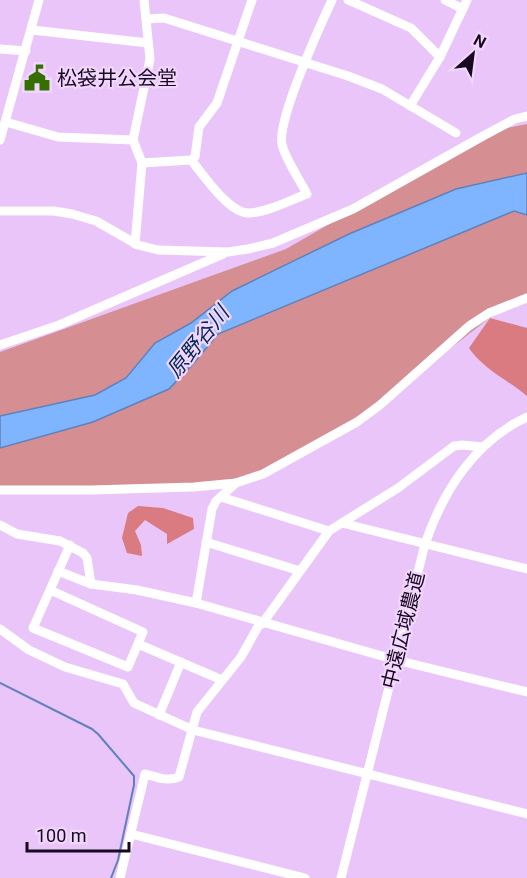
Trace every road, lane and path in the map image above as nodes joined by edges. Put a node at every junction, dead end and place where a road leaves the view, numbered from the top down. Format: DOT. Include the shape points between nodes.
graph roads {
  1 [pos="33,0"];
  2 [pos="39,0"];
  3 [pos="144,0"];
  4 [pos="252,0"];
  5 [pos="332,0"];
  6 [pos="348,0"];
  7 [pos="445,0"];
  8 [pos="465,4"];
  9 [pos="147,19"];
  10 [pos="32,30"];
  11 [pos="237,41"];
  12 [pos="148,43"];
  13 [pos="0,48"];
  14 [pos="26,51"];
  15 [pos="440,57"];
  16 [pos="305,63"];
  17 [pos="410,106"];
  18 [pos="527,116"];
  19 [pos="6,122"];
  20 [pos="456,133"];
  21 [pos="0,140"];
  22 [pos="133,140"];
  23 [pos="191,160"];
  24 [pos="142,163"];
  25 [pos="0,211"];
  26 [pos="135,244"];
  27 [pos="228,252"];
  28 [pos="527,298"];
  29 [pos="0,345"];
  30 [pos="527,417"];
  31 [pos="483,447"];
  32 [pos="236,483"];
  33 [pos="0,490"];
  34 [pos="221,497"];
  35 [pos="342,523"];
  36 [pos="0,525"];
  37 [pos="329,531"];
  38 [pos="206,542"];
  39 [pos="425,544"];
  40 [pos="69,545"];
  41 [pos="527,569"];
  42 [pos="58,571"];
  43 [pos="300,571"];
  44 [pos="92,584"];
  45 [pos="50,590"];
  46 [pos="196,603"];
  47 [pos="261,623"];
  48 [pos="0,629"];
  49 [pos="138,644"];
  50 [pos="396,660"];
  51 [pos="181,662"];
  52 [pos="222,680"];
  53 [pos="527,692"];
  54 [pos="159,715"];
  55 [pos="193,730"];
  56 [pos="367,774"];
  57 [pos="527,814"];
  58 [pos="131,834"];
  59 [pos="120,878"];
  60 [pos="305,878"];
  61 [pos="341,878"];
  1 -- 10 [label="street"];
  2 -- 10 [label="street"];
  3 -- 9 [label="street"];
  4 -- 11 [label="street"];
  5 -- 16 [label="street"];
  6 -- 15 [label="street" via="411,28"];
  7 -- 8 [label="street"];
  8 -- 15 [label="street"];
  9 -- 11 [label="street" via="164,18"];
  9 -- 12 [label="street"];
  10 -- 12 [label="street"];
  10 -- 14 [label="street"];
  11 -- 16 [label="street"];
  11 -- 23 [label="street" via="217,103 199,127 195,157"];
  12 -- 22 [label="street" via="150,58"];
  13 -- 14 [label="street"];
  14 -- 19 [label="street"];
  15 -- 17 [label="street"];
  16 -- 17 [label="street" via="348,75"];
  16 -- 23 [label="street" via="282,129 282,145 307,194 246,213 220,195"];
  17 -- 20 [label="street"];
  18 -- 27 [label="street" via="483,135 353,209 273,243"];
  19 -- 21 [label="street"];
  19 -- 22 [label="street" via="58,137"];
  22 -- 24 [label="street"];
  23 -- 24 [label="street"];
  24 -- 26 [label="street"];
  25 -- 26 [label="street" via="72,214 96,221"];
  26 -- 27 [label="street" via="158,250"];
  27 -- 29 [label="street" via="59,325"];
  28 -- 32 [label="street" via="489,313 469,326 357,422 263,474"];
  30 -- 31 [label="street, 中遠広域農道"];
  31 -- 35 [label="street" via="454,446"];
  31 -- 39 [label="street, 中遠広域農道" via="449,488"];
  32 -- 33 [label="street"];
  32 -- 34 [label="street"];
  34 -- 37 [label="street"];
  34 -- 38 [label="street" via="212,509"];
  35 -- 37 [label="street"];
  35 -- 39 [label="street"];
  36 -- 40 [label="street" via="17,534"];
  37 -- 43 [label="street"];
  38 -- 43 [label="street"];
  38 -- 46 [label="street"];
  39 -- 41 [label="street"];
  39 -- 50 [label="street, 中遠広域農道"];
  40 -- 42 [label="street"];
  40 -- 44 [label="street" via="87,558"];
  42 -- 44 [label="street"];
  42 -- 45 [label="street"];
  43 -- 47 [label="street"];
  44 -- 46 [label="street"];
  45 -- 49 [label="street" via="143,632"];
  45 -- 49 [label="street" via="33,628 128,667"];
  46 -- 47 [label="street"];
  47 -- 50 [label="street"];
  47 -- 52 [label="street"];
  48 -- 54 [label="street" via="29,650 65,667 123,684 135,703"];
  49 -- 51 [label="street"];
  50 -- 53 [label="street"];
  50 -- 56 [label="street, 中遠広域農道"];
  51 -- 52 [label="street"];
  51 -- 54 [label="street"];
  52 -- 55 [label="street" via="197,712"];
  54 -- 55 [label="street"];
  55 -- 56 [label="street"];
  55 -- 58 [label="street" via="179,777 174,780 145,774"];
  56 -- 57 [label="street"];
  56 -- 61 [label="street, 中遠広域農道"];
  58 -- 59 [label="street"];
  58 -- 60 [label="street"];
}
